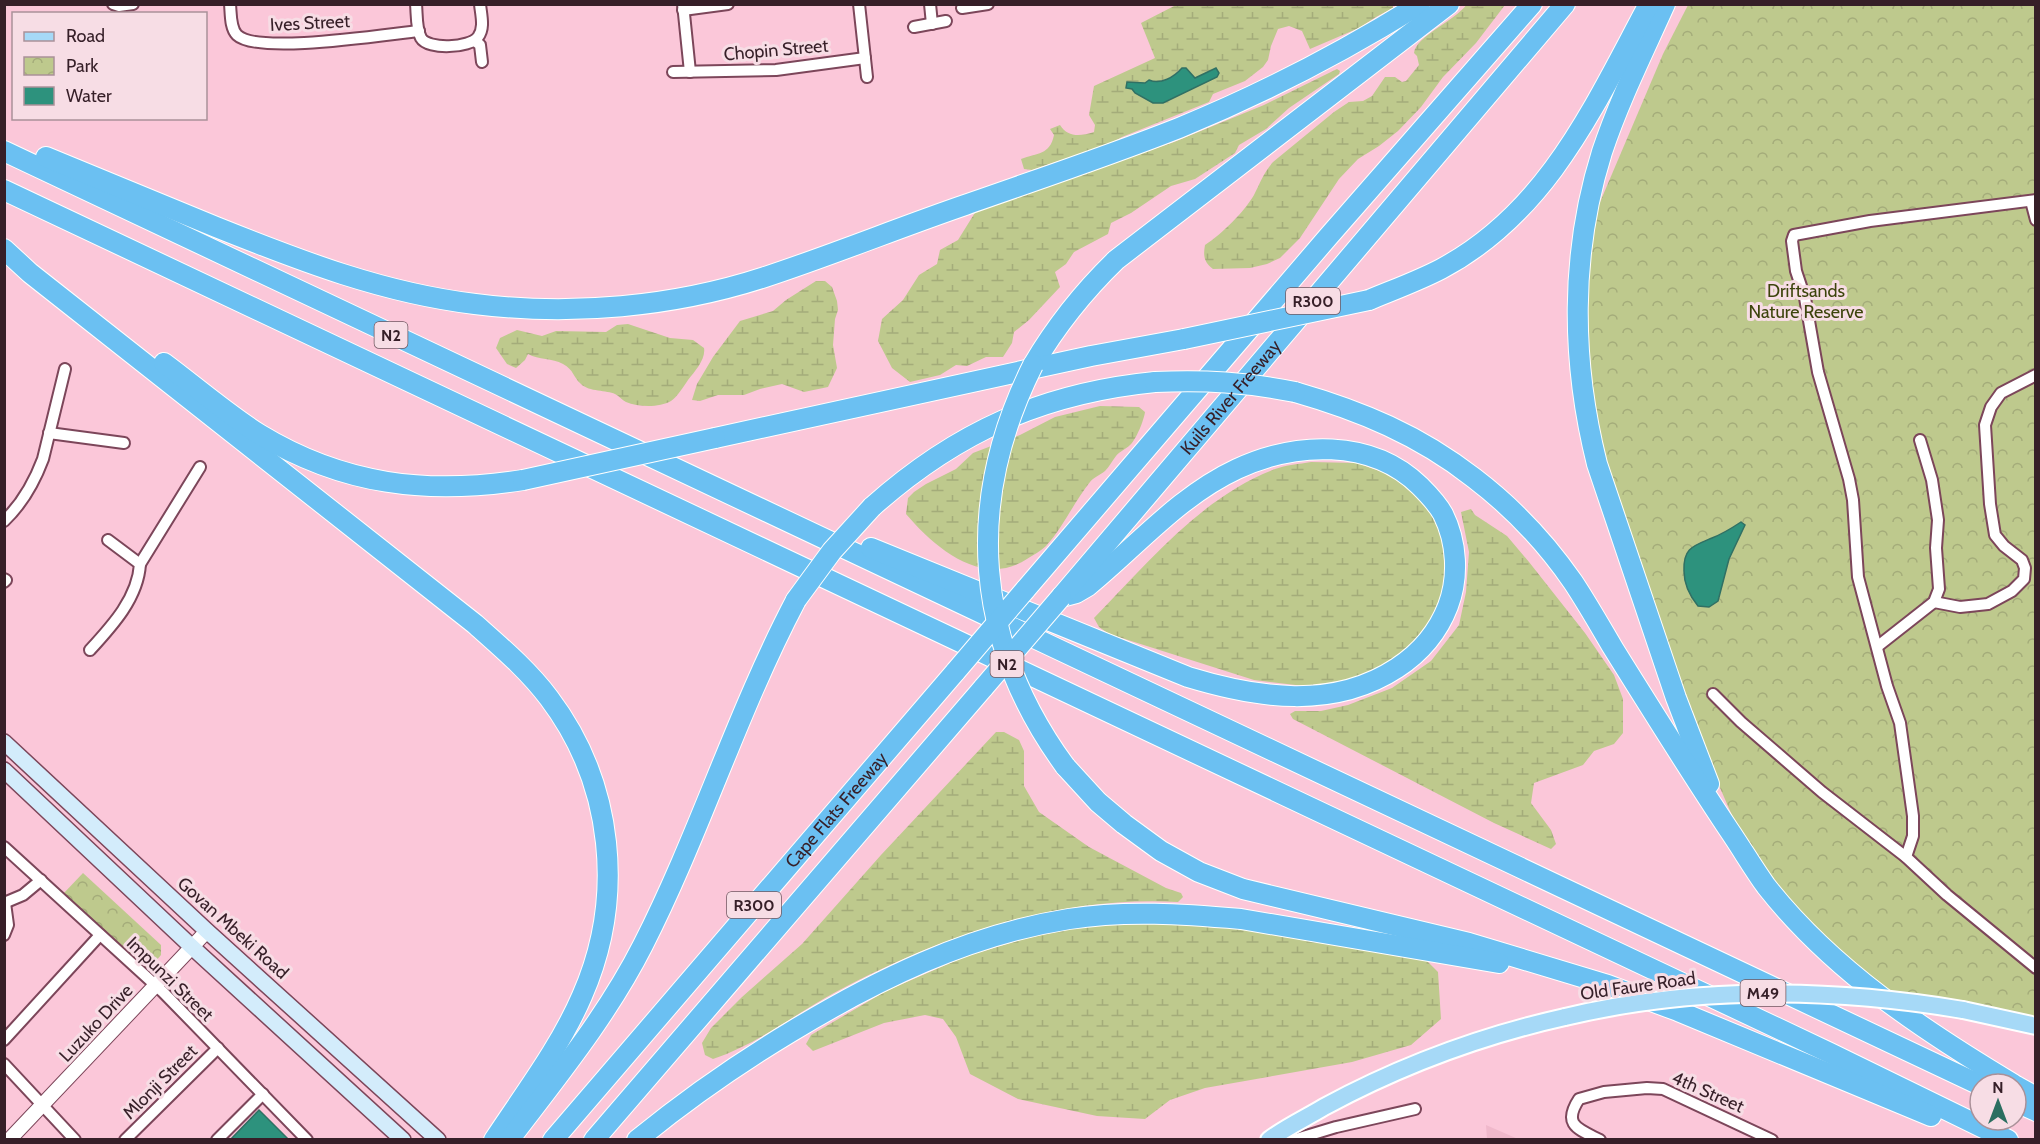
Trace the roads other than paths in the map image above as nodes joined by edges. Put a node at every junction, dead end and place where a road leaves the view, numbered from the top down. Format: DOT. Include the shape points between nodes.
graph roads {
  1 [pos="113,4"];
  2 [pos="133,4"];
  3 [pos="230,4"];
  4 [pos="416,4"];
  5 [pos="480,4"];
  6 [pos="728,4"];
  7 [pos="859,4"];
  8 [pos="930,4"];
  9 [pos="988,4"];
  10 [pos="1420,4"];
  11 [pos="1449,4"];
  12 [pos="1532,4"];
  13 [pos="1565,4"];
  14 [pos="1649,4"];
  15 [pos="1665,4"];
  16 [pos="683,7"];
  17 [pos="962,8"];
  18 [pos="946,21"];
  19 [pos="932,24"];
  20 [pos="914,27"];
  21 [pos="419,31"];
  22 [pos="475,41"];
  23 [pos="865,58"];
  24 [pos="482,62"];
  25 [pos="673,72"];
  26 [pos="690,72"];
  27 [pos="867,77"];
  28 [pos="4,140"];
  29 [pos="4,151"];
  30 [pos="4,190"];
  31 [pos="2033,200"];
  32 [pos="2036,220"];
  33 [pos="4,248"];
  34 [pos="65,369"];
  35 [pos="2036,375"];
  36 [pos="49,433"];
  37 [pos="1920,440"];
  38 [pos="124,443"];
  39 [pos="200,467"];
  40 [pos="779,518"];
  41 [pos="4,521"];
  42 [pos="108,540"];
  43 [pos="140,564"];
  44 [pos="1025,590"];
  45 [pos="1060,597"];
  46 [pos="1935,602"];
  47 [pos="1878,646"];
  48 [pos="90,650"];
  49 [pos="1713,694"];
  50 [pos="4,742"];
  51 [pos="4,770"];
  52 [pos="1730,831"];
  53 [pos="4,847"];
  54 [pos="1906,857"];
  55 [pos="41,880"];
  56 [pos="5,903"];
  57 [pos="207,931"];
  58 [pos="4,935"];
  59 [pos="100,935"];
  60 [pos="192,946"];
  61 [pos="2035,966"];
  62 [pos="1564,972"];
  63 [pos="156,986"];
  64 [pos="2036,1026"];
  65 [pos="4,1040"];
  66 [pos="218,1048"];
  67 [pos="7,1072"];
  68 [pos="1993,1072"];
  69 [pos="1968,1079"];
  70 [pos="263,1094"];
  71 [pos="42,1106"];
  72 [pos="1415,1109"];
  73 [pos="9,1140"];
  74 [pos="75,1140"];
  75 [pos="125,1140"];
  76 [pos="217,1140"];
  77 [pos="308,1140"];
  78 [pos="403,1140"];
  79 [pos="438,1140"];
  80 [pos="494,1140"];
  81 [pos="509,1140"];
  82 [pos="553,1140"];
  83 [pos="594,1140"];
  84 [pos="637,1140"];
  85 [pos="1269,1140"];
  86 [pos="1293,1140"];
  87 [pos="1600,1140"];
  88 [pos="1772,1140"];
  89 [pos="2006,1140"];
  1 -- 2 [label="street"];
  3 -- 21 [label="street, Ives Street" via="234,31 246,40 290,45"];
  4 -- 21 [label="street"];
  5 -- 22 [label="street" via="482,27"];
  6 -- 16 [label="street"];
  7 -- 23 [label="street"];
  8 -- 19 [label="street"];
  9 -- 17 [label="street"];
  10 -- 28 [label="highway" via="1285,80 1143,142 764,277 697,294 632,304 569,308 501,306 434,298 376,285 281,253"];
  11 -- 62 [label="highway, bridge" via="1116,261 1092,283 1049,338 1012,410 994,470 987,532 992,595 1006,657 1018,688 1065,766 1098,802 1161,851 1199,872 1243,889 1469,943"];
  12 -- 44 [label="highway, Kuils River Freeway / R300"];
  13 -- 45 [label="highway, Kuils River Freeway / R300"];
  14 -- 33 [label="highway, bridge" via="1572,145 1536,193 1481,243 1442,268 1370,300 1091,356 523,480 457,487 398,484 346,474 300,456 257,432"];
  15 -- 52 [label="highway" via="1613,123 1594,179 1580,257 1579,366 1588,427 1609,504 1688,733"];
  16 -- 26 [label="street"];
  18 -- 19 [label="street"];
  19 -- 20 [label="street"];
  21 -- 22 [label="street" via="424,42 435,46"];
  22 -- 24 [label="street" via="480,45"];
  23 -- 26 [label="street, Chopin Street" via="776,70"];
  23 -- 27 [label="street"];
  25 -- 26 [label="street, Chopin Street"];
  29 -- 40 [label="highway, N2"];
  30 -- 89 [label="highway, N2" via="1830,1053"];
  31 -- 32 [label="street"];
  31 -- 47 [label="street" via="1794,235 1796,271 1805,298 1818,372 1849,479 1858,577"];
  33 -- 80 [label="highway" via="30,273 475,624 536,682 572,734 596,791 607,846 608,902 602,936 591,975 572,1017"];
  34 -- 36 [label="street"];
  35 -- 46 [label="street" via="2001,393 1985,426 1995,535 2022,560 2024,579 2012,591 1988,604 1960,607"];
  36 -- 38 [label="street"];
  36 -- 41 [label="street" via="32,487"];
  37 -- 46 [label="street" via="1938,520 1939,589"];
  39 -- 43 [label="street"];
  40 -- 45 [label="highway" via="855,542 1188,677 1226,688 1299,697 1329,695 1368,685 1404,663 1444,617 1454,586 1455,556 1442,513 1405,473 1370,456 1346,450 1291,451 1218,479 1159,522 1088,586"];
  40 -- 69 [label="highway, N2"];
  42 -- 43 [label="street"];
  43 -- 48 [label="street" via="132,594"];
  44 -- 82 [label="highway, Cape Flats Freeway / R300, bridge"];
  45 -- 83 [label="highway, Cape Flats Freeway / R300, bridge"];
  46 -- 47 [label="street"];
  47 -- 54 [label="street" via="1900,723 1913,816 1913,836"];
  49 -- 54 [label="street" via="1822,792"];
  50 -- 57 [label="main road, Govan Mbeki Road"];
  51 -- 60 [label="main road"];
  52 -- 68 [label="highway" via="1766,885 1812,938 1905,1015"];
  52 -- 81 [label="highway, bridge" via="1573,583 1530,529 1473,477 1428,446 1377,419 1294,392 1220,381 1155,382 1095,390 1011,416 926,462 872,507 832,551 796,600 765,661 667,895 630,972 592,1030"];
  53 -- 55 [label="street, Impunzi Street"];
  54 -- 61 [label="street"];
  55 -- 56 [label="street"];
  55 -- 59 [label="street, Impunzi Street"];
  56 -- 58 [label="street" via="9,925"];
  57 -- 60 [label="street, Luzuko Drive"];
  57 -- 79 [label="main road, Govan Mbeki Road"];
  59 -- 63 [label="street, Impunzi Street"];
  59 -- 65 [label="street"];
  60 -- 63 [label="street, Luzuko Drive"];
  60 -- 78 [label="main road"];
  62 -- 84 [label="highway" via="1213,916 1119,914 1060,921 949,951 843,1000 731,1069"];
  62 -- 89 [label="highway" via="1678,1011 1952,1124"];
  63 -- 66 [label="street, Impunzi Street"];
  63 -- 71 [label="street, Luzuko Drive"];
  64 -- 85 [label="main road, Old Faure Road / M49, bridge" via="1876,997 1757,993 1662,1000 1565,1017 1480,1039 1405,1068"];
  66 -- 70 [label="street, Impunzi Street"];
  66 -- 75 [label="street, Mlonji Street"];
  67 -- 71 [label="street"];
  70 -- 76 [label="street"];
  70 -- 77 [label="street, Impunzi Street"];
  71 -- 73 [label="street, Luzuko Drive"];
  71 -- 74 [label="street"];
  72 -- 86 [label="street"];
  87 -- 88 [label="street, 4th Street" via="1572,1122 1572,1111 1579,1099 1604,1092 1656,1088 1680,1095"];
}
